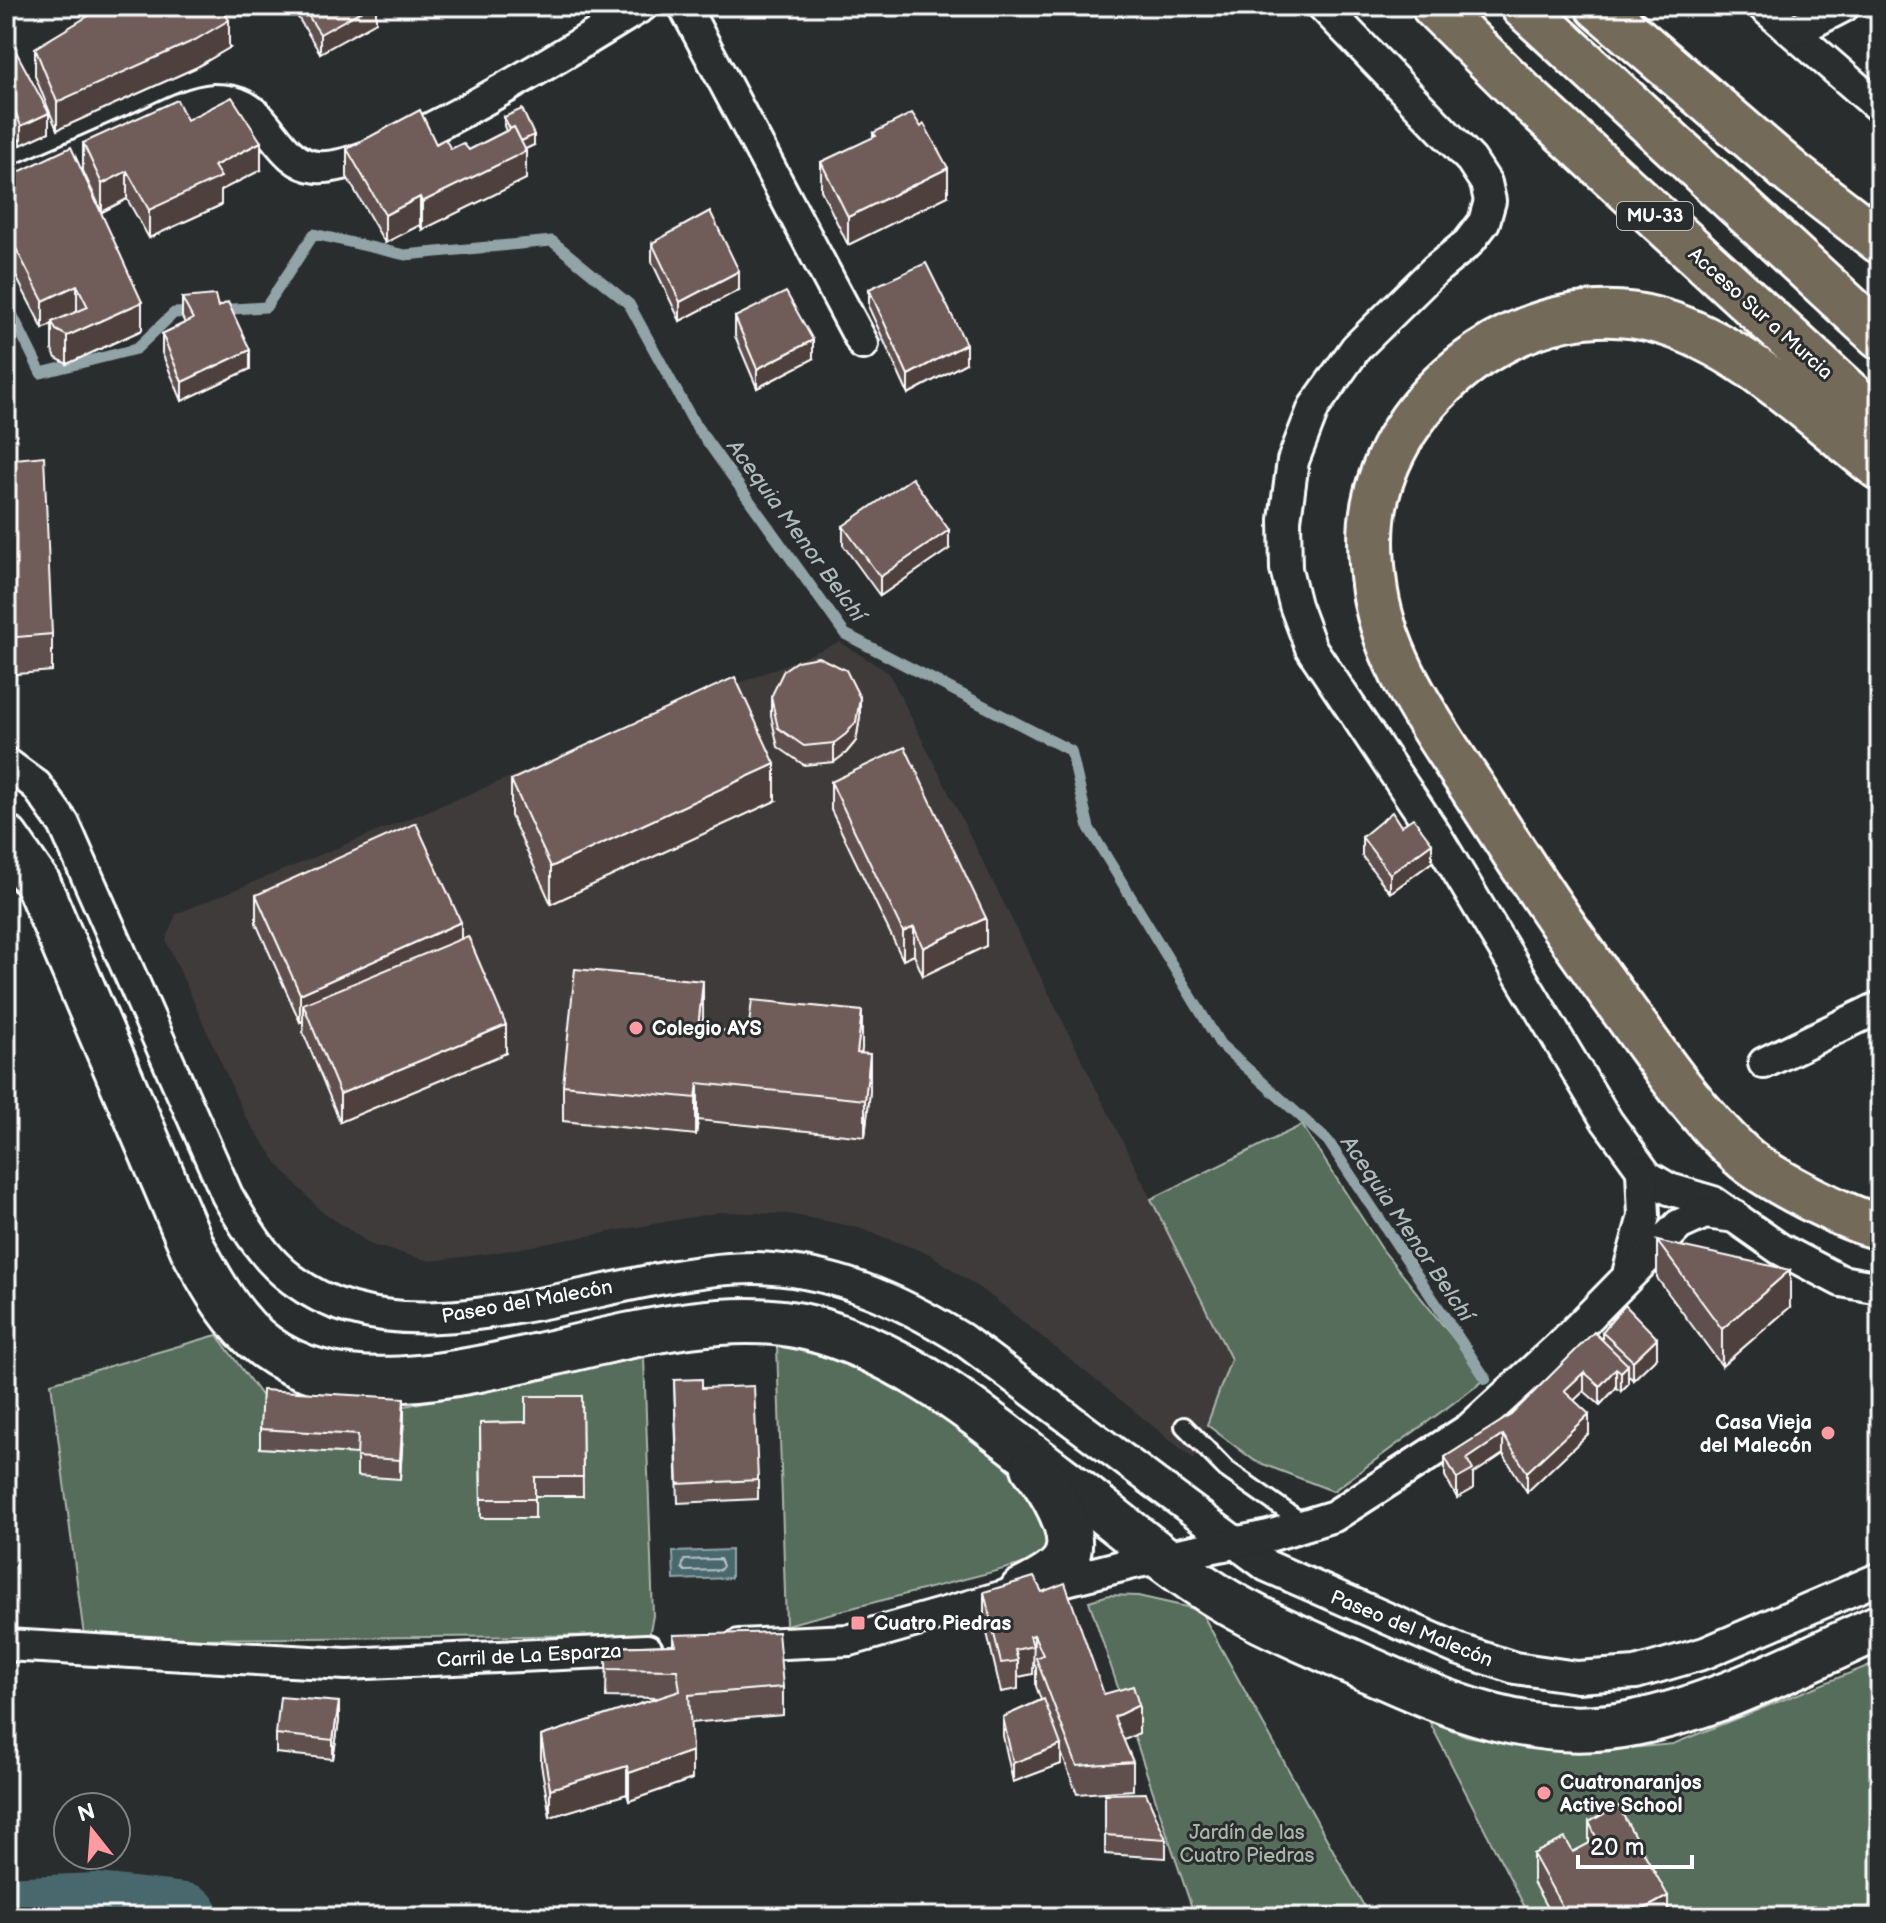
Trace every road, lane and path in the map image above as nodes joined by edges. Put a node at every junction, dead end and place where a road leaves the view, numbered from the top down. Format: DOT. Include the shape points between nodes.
graph roads {
  1 [pos="642,6"];
  2 [pos="684,6"];
  3 [pos="1323,6"];
  4 [pos="1434,6"];
  5 [pos="1523,6"];
  6 [pos="1598,6"];
  7 [pos="1763,6"];
  8 [pos="1844,6"];
  9 [pos="1794,32"];
  10 [pos="1880,108"];
  11 [pos="6,186"];
  12 [pos="1880,241"];
  13 [pos="1880,336"];
  14 [pos="863,344"];
  15 [pos="1880,422"];
  16 [pos="1880,468"];
  17 [pos="6,763"];
  18 [pos="6,838"];
  19 [pos="1880,1007"];
  20 [pos="1764,1063"];
  21 [pos="1642,1171"];
  22 [pos="1736,1217"];
  23 [pos="1880,1227"];
  24 [pos="1621,1285"];
  25 [pos="1880,1288"];
  26 [pos="1184,1426"];
  27 [pos="1012,1441"];
  28 [pos="1307,1526"];
  29 [pos="1233,1542"];
  30 [pos="1150,1560"];
  31 [pos="1880,1578"];
  32 [pos="1022,1591"];
  33 [pos="1880,1627"];
  34 [pos="6,1645"];
  35 [pos="708,1647"];
  36 [pos="677,1648"];
  1 -- 11 [label="street" via="551,61 371,156 335,165 303,163 243,105 212,100"];
  2 -- 14 [label="street"];
  3 -- 21 [label="street" via="1471,160 1490,201 1484,222 1468,243 1356,348 1314,407 1293,461 1285,520 1286,569 1295,605 1311,648 1434,832"];
  4 -- 15 [label="highway, Acceso Sur a Murcia / MU-33"];
  5 -- 13 [label="highway, MU-33"];
  6 -- 12 [label="highway" via="1783,166"];
  7 -- 9 [label="street"];
  8 -- 9 [label="street"];
  9 -- 10 [label="street"];
  16 -- 23 [label="highway" via="1701,335 1632,316 1580,316 1508,338 1475,356 1421,407 1384,473 1374,506 1371,549 1376,595 1410,689 1545,902 1680,1088 1744,1157 1822,1204"];
  17 -- 29 [label="street, Paseo del Malecón" via="36,785 64,824 234,1208 275,1265 313,1293 362,1312 426,1318 482,1313 718,1269 832,1279 894,1301 962,1339"];
  18 -- 27 [label="street" via="38,884 193,1249 246,1330 283,1358 357,1379 418,1380 688,1322 774,1321 841,1337 887,1356 942,1388"];
  19 -- 20 [label="street"];
  21 -- 22 [label="street" via="1669,1189 1697,1196"];
  21 -- 24 [label="street" via="1641,1234"];
  22 -- 24 [label="street" via="1689,1217"];
  22 -- 25 [label="street" via="1780,1249 1841,1281"];
  24 -- 28 [label="street" via="1469,1429 1359,1502"];
  26 -- 28 [label="lane" via="1226,1469"];
  27 -- 30 [label="street"];
  27 -- 32 [label="street" via="1047,1484 1068,1546 1054,1572"];
  28 -- 29 [label="street"];
  29 -- 30 [label="street"];
  29 -- 31 [label="street, Paseo del Malecón" via="1267,1566 1460,1650 1515,1668 1577,1677 1636,1673 1705,1653"];
  30 -- 32 [label="street"];
  30 -- 33 [label="street" via="1279,1629 1446,1703 1531,1726 1599,1728 1663,1716 1735,1691"];
  32 -- 35 [label="street" via="850,1640"];
  34 -- 36 [label="street, Carril de La Esparza" via="346,1664"];
}
